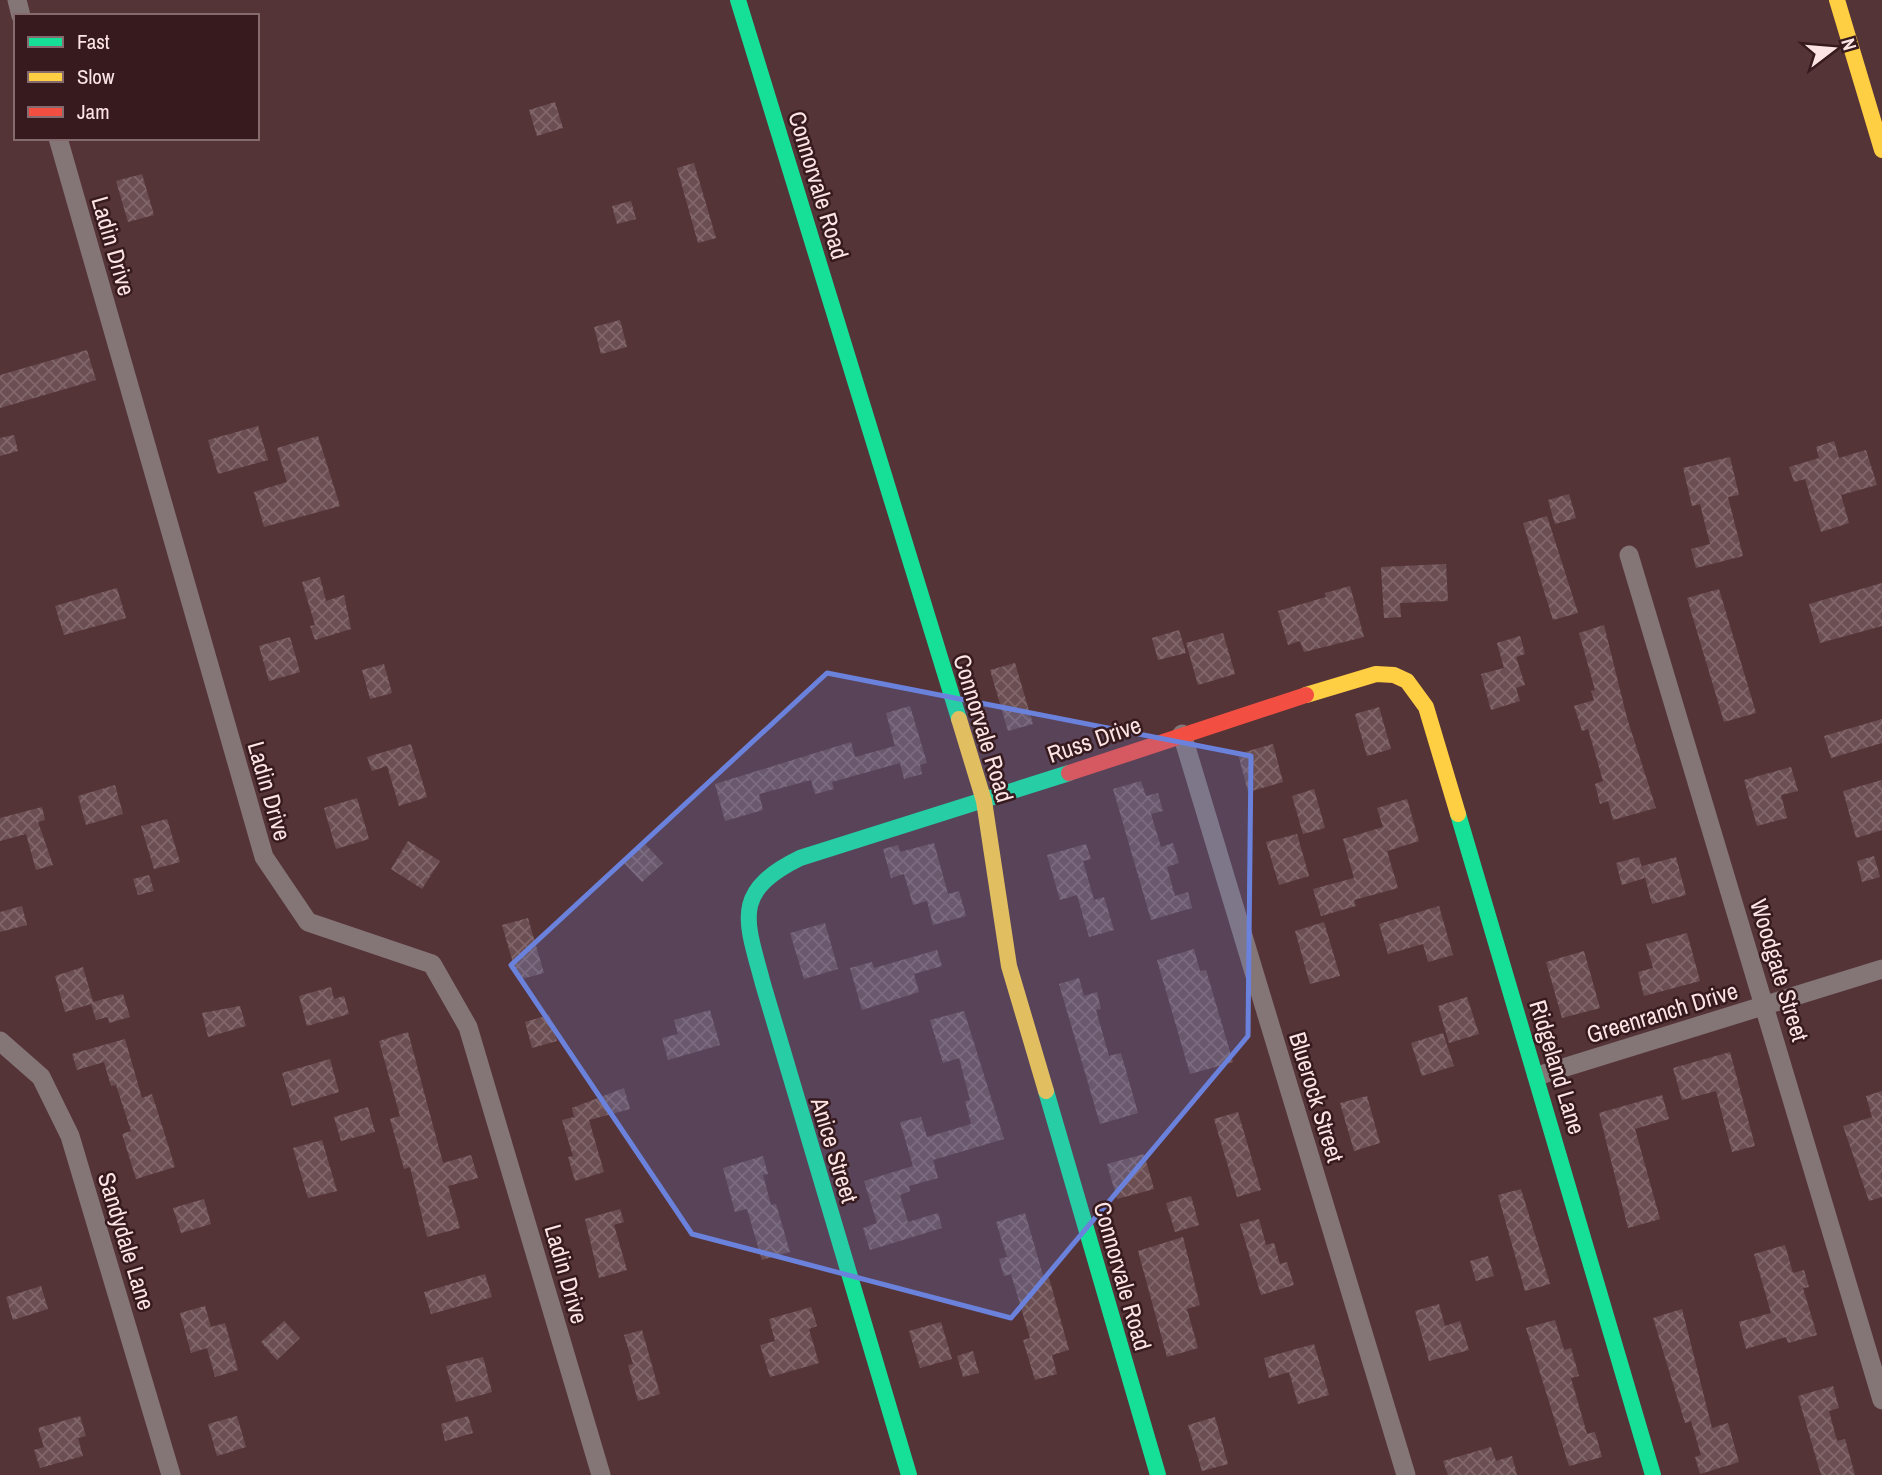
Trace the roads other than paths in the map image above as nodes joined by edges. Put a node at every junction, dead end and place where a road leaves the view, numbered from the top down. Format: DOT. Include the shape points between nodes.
graph roads {
  1 [pos="738,0"];
  2 [pos="1837,0"];
  3 [pos="59,140"];
  4 [pos="1882,150"];
  5 [pos="1629,555"];
  6 [pos="1406,678"];
  7 [pos="1182,734"];
  8 [pos="984,801"];
  9 [pos="800,859"];
  10 [pos="1882,969"];
  11 [pos="1766,1006"];
  12 [pos="0,1041"];
  13 [pos="1537,1076"];
  14 [pos="1882,1400"];
  15 [pos="171,1475"];
  16 [pos="601,1475"];
  17 [pos="909,1475"];
  18 [pos="1158,1475"];
  19 [pos="1406,1475"];
  20 [pos="1653,1475"];
  1 -- 8 [label="street, Connorvale Road"];
  2 -- 4 [label="street"];
  3 -- 16 [label="street, Ladin Drive" via="264,858 308,922 432,964 468,1027"];
  5 -- 11 [label="street, Woodgate Street"];
  6 -- 7 [label="street, Russ Drive" via="1376,674"];
  6 -- 13 [label="street, Ridgeland Lane" via="1419,690 1426,707"];
  7 -- 8 [label="street, Russ Drive"];
  7 -- 19 [label="street, Bluerock Street"];
  8 -- 9 [label="street, Russ Drive"];
  8 -- 18 [label="street, Connorvale Road" via="1009,966"];
  9 -- 17 [label="street, Anice Street" via="779,867 759,883 748,920 789,1078"];
  10 -- 11 [label="street, Greenranch Drive"];
  11 -- 13 [label="street, Greenranch Drive"];
  11 -- 14 [label="street, Woodgate Street"];
  12 -- 15 [label="street, Sandydale Lane" via="41,1077 70,1136"];
  13 -- 20 [label="street, Ridgeland Lane"];
}
